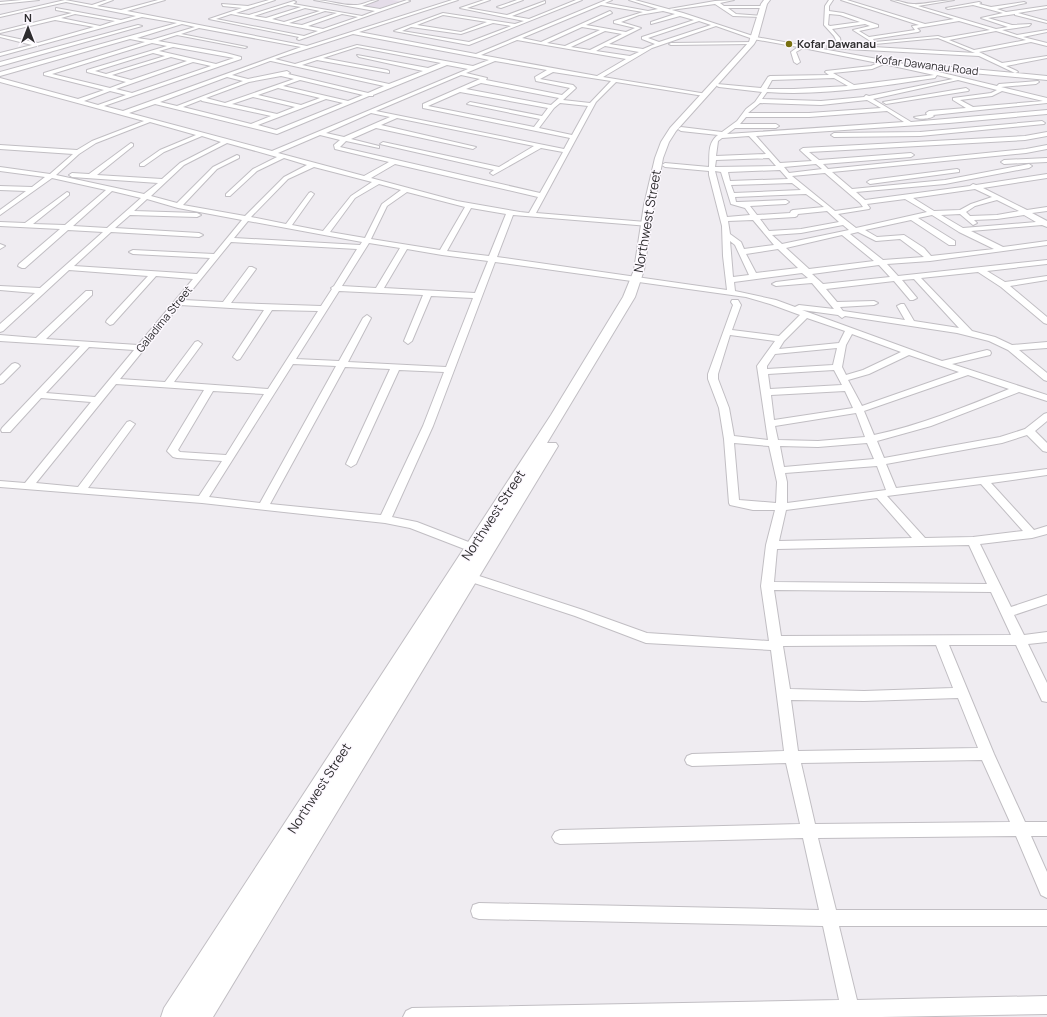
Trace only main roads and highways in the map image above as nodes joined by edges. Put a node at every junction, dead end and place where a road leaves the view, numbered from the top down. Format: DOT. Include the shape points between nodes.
graph roads {
  1 [pos="766,5"];
  2 [pos="755,39"];
  3 [pos="642,279"];
  4 [pos="478,550"];
  5 [pos="173,1017"];
  6 [pos="199,1017"];
  1 -- 2 [label="main road, Northwest Street"];
  1 -- 2 [label="main road, Northwest Street"];
  2 -- 3 [label="main road, Northwest Street" via="681,130 671,147 655,214 648,272"];
  2 -- 3 [label="main road, Northwest Street" via="704,94 663,146 658,158 646,224"];
  3 -- 4 [label="main road, Northwest Street"];
  4 -- 5 [label="main road, Northwest Street" via="410,648"];
  4 -- 6 [label="main road, Northwest Street" via="469,577"];
}
